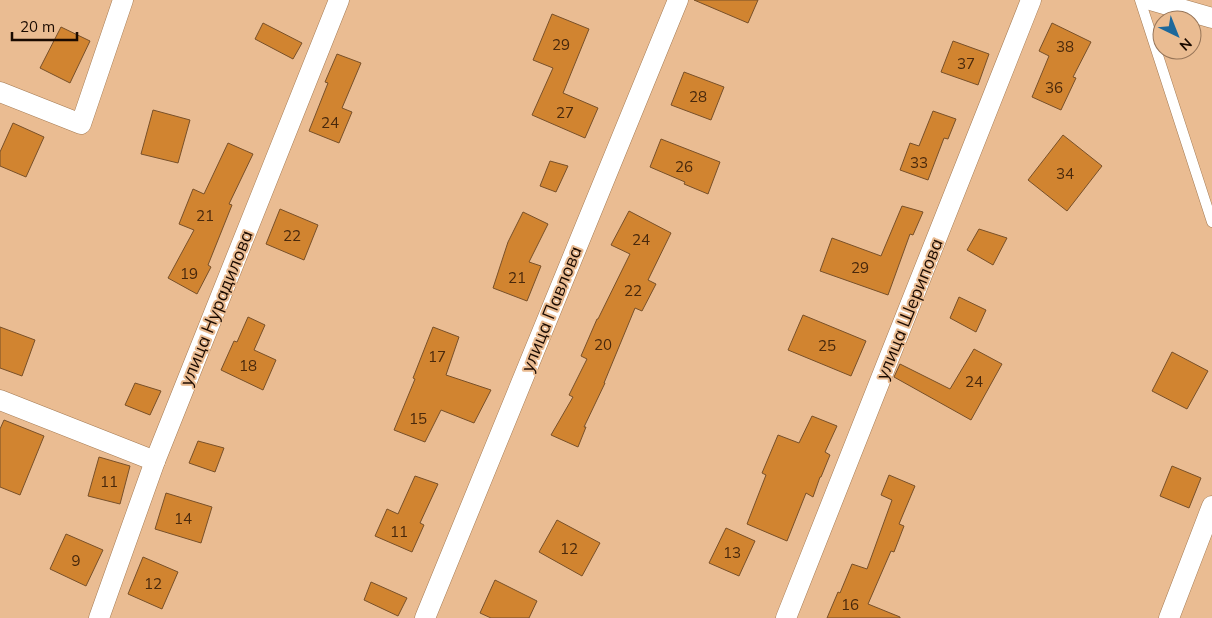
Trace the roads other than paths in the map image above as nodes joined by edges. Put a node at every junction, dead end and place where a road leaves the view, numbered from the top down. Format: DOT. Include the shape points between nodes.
graph roads {
  1 [pos="123,0"];
  2 [pos="339,0"];
  3 [pos="678,0"];
  4 [pos="1031,0"];
  5 [pos="1140,0"];
  6 [pos="1150,0"];
  7 [pos="1212,18"];
  8 [pos="0,92"];
  9 [pos="1212,222"];
  10 [pos="0,400"];
  11 [pos="155,461"];
  12 [pos="1212,506"];
  13 [pos="99,618"];
  14 [pos="425,618"];
  15 [pos="786,618"];
  16 [pos="1169,618"];
  1 -- 8 [label="street" via="81,124"];
  2 -- 11 [label="street, улица Нурадилова"];
  3 -- 14 [label="street, улица Павлова"];
  4 -- 15 [label="street, улица Шерипова"];
  5 -- 9 [label="lane"];
  6 -- 7 [label="street"];
  10 -- 11 [label="street"];
  11 -- 13 [label="street, улица Нурадилова"];
  12 -- 16 [label="street"];
}
